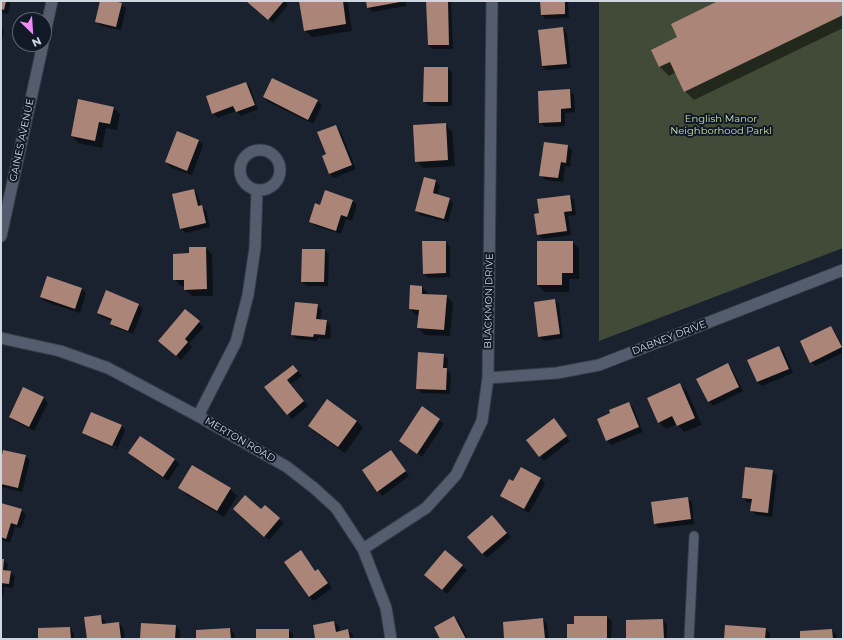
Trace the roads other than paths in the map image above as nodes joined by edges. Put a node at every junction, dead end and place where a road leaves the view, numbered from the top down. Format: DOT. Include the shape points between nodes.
graph roads {
  1 [pos="52,1"];
  2 [pos="492,1"];
  3 [pos="50,12"];
  4 [pos="41,52"];
  5 [pos="257,190"];
  6 [pos="1,236"];
  7 [pos="843,270"];
  8 [pos="1,338"];
  9 [pos="488,378"];
  10 [pos="198,416"];
  11 [pos="694,536"];
  12 [pos="363,549"];
  13 [pos="391,639"];
  14 [pos="689,639"];
  1 -- 3 [label="street"];
  2 -- 9 [label="street, BLACKMON DRIVE"];
  4 -- 6 [label="street, GAINES AVENUE"];
  5 -- 10 [label="street" via="255,248 248,295 236,342"];
  7 -- 9 [label="street, DABNEY DRIVE" via="599,365 557,373"];
  8 -- 10 [label="street, MERTON ROAD" via="60,350 108,368"];
  9 -- 12 [label="street, BLACKMON DRIVE" via="482,421 456,475 426,508"];
  10 -- 12 [label="street, MERTON ROAD" via="287,467 314,488 336,508"];
  11 -- 14 [label="lane"];
  12 -- 13 [label="street, MERTON ROAD" via="386,608"];
}
